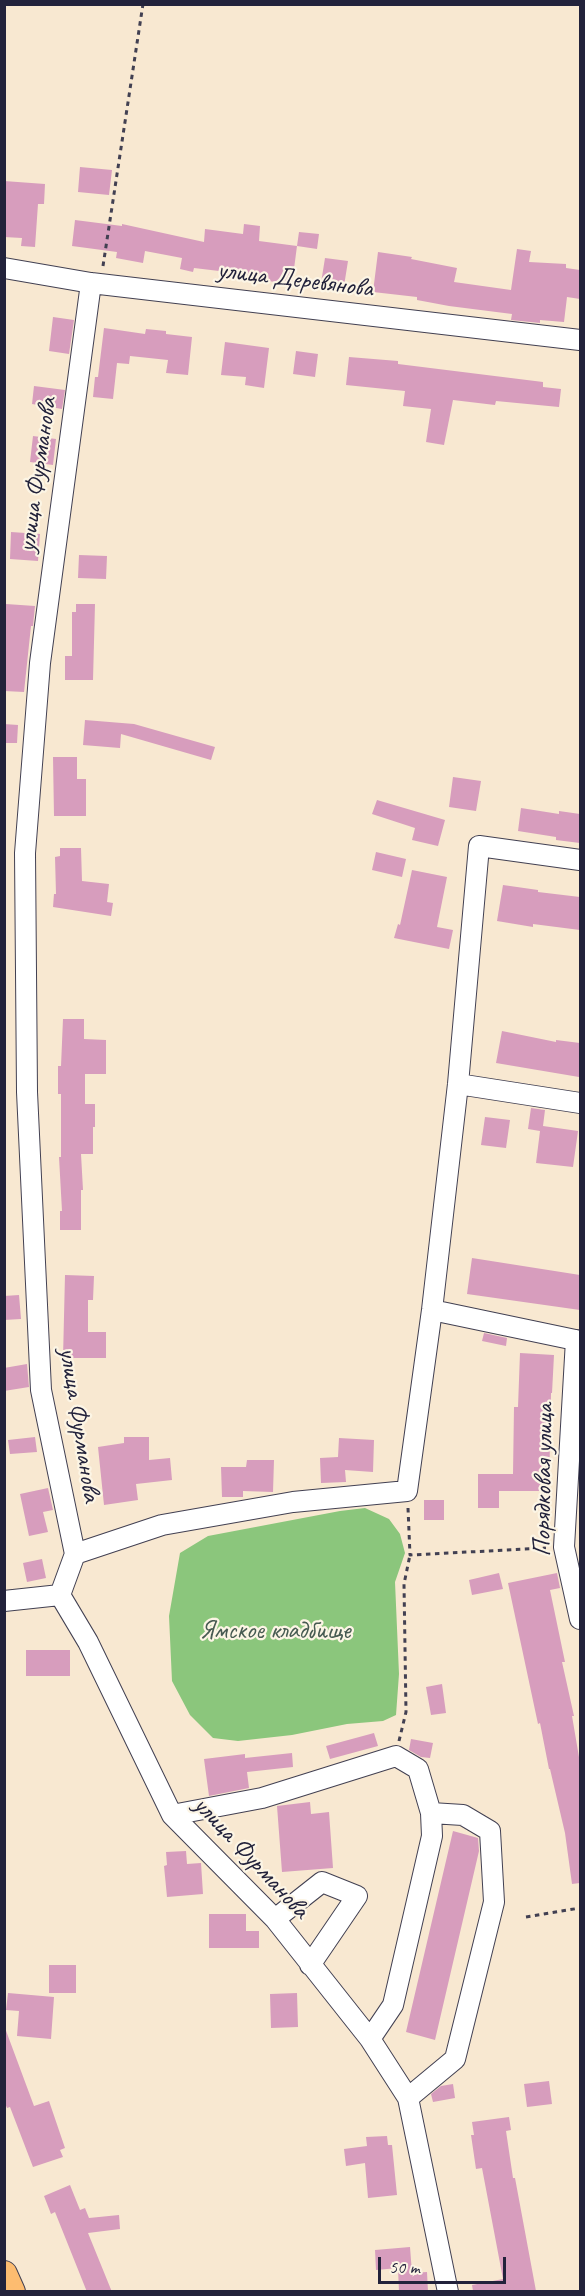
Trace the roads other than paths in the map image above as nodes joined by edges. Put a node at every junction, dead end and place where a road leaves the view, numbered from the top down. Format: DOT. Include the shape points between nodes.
graph roads {
  1 [pos="4,268"];
  2 [pos="91,283"];
  3 [pos="580,340"];
  4 [pos="580,860"];
  5 [pos="458,1084"];
  6 [pos="580,1103"];
  7 [pos="432,1310"];
  8 [pos="578,1341"];
  9 [pos="75,1554"];
  10 [pos="60,1595"];
  11 [pos="4,1601"];
  12 [pos="580,1619"];
  13 [pos="431,1813"];
  14 [pos="172,1815"];
  15 [pos="275,1919"];
  16 [pos="310,1965"];
  17 [pos="370,2039"];
  18 [pos="408,2098"];
  19 [pos="4,2274"];
  20 [pos="12,2292"];
  21 [pos="448,2292"];
  1 -- 2 [label="street, улица Деревянова"];
  2 -- 3 [label="street, улица Деревянова"];
  2 -- 9 [label="street, улица Фурманова" via="40,663 25,854 27,1092 41,1390"];
  4 -- 5 [label="street" via="479,846"];
  5 -- 6 [label="street"];
  5 -- 7 [label="street"];
  7 -- 8 [label="street"];
  7 -- 9 [label="street" via="407,1491 293,1502 162,1525"];
  8 -- 12 [label="street, Порядковая улица" via="564,1547"];
  9 -- 10 [label="street"];
  10 -- 11 [label="street"];
  10 -- 14 [label="street, улица Фурманова" via="88,1642"];
  13 -- 14 [label="street" via="418,1769 396,1756 262,1798"];
  13 -- 17 [label="street" via="432,1836 393,2005"];
  13 -- 18 [label="street" via="463,1815 490,1831 494,1902 455,2059"];
  14 -- 15 [label="street, улица Фурманова"];
  15 -- 16 [label="street, улица Фурманова"];
  15 -- 16 [label="street" via="322,1882 357,1896"];
  16 -- 17 [label="street, улица Фурманова"];
  17 -- 18 [label="street, улица Фурманова"];
  18 -- 21 [label="street, улица Фурманова"];
  19 -- 20 [label="main road"];
}
